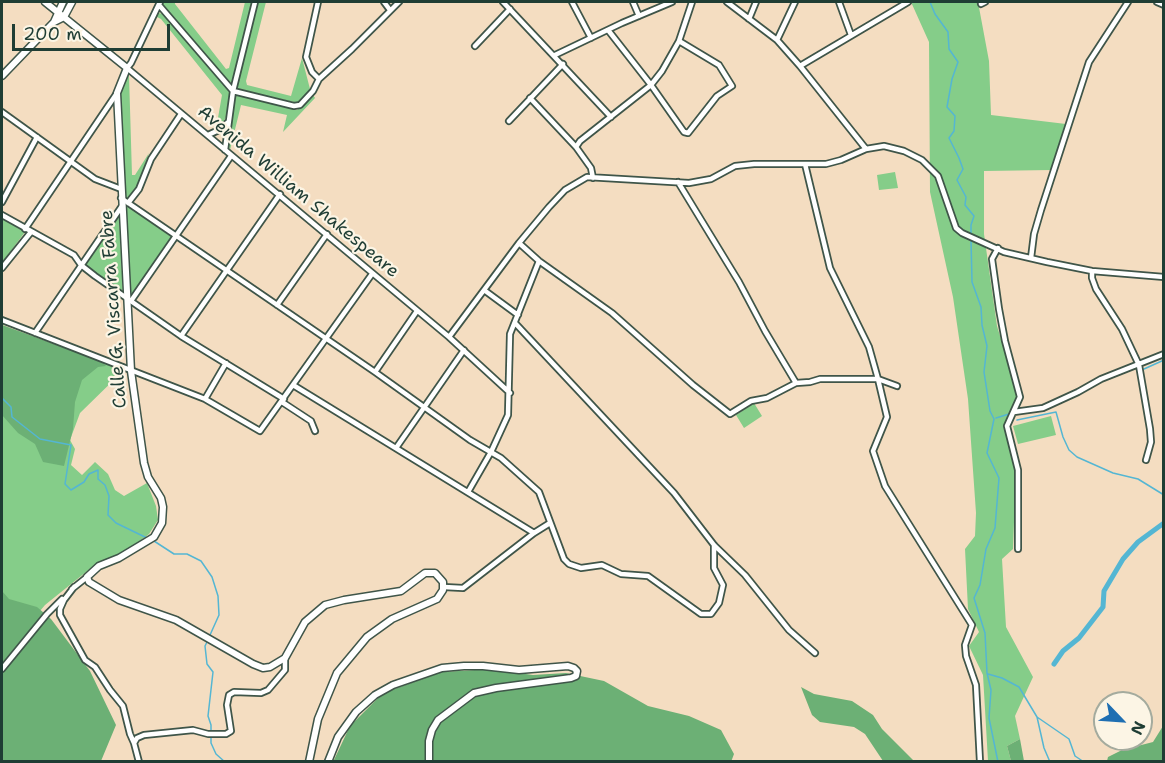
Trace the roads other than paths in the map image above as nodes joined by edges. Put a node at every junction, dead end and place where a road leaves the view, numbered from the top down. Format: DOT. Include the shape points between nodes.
graph roads {
  1 [pos="45,2"];
  2 [pos="63,2"];
  3 [pos="72,2"];
  4 [pos="255,2"];
  5 [pos="318,2"];
  6 [pos="384,2"];
  7 [pos="399,2"];
  8 [pos="506,2"];
  9 [pos="572,2"];
  10 [pos="633,2"];
  11 [pos="672,2"];
  12 [pos="692,2"];
  13 [pos="727,2"];
  14 [pos="756,2"];
  15 [pos="795,2"];
  16 [pos="839,2"];
  17 [pos="908,2"];
  18 [pos="1128,2"];
  19 [pos="1157,2"];
  20 [pos="159,3"];
  21 [pos="1164,5"];
  22 [pos="510,9"];
  23 [pos="390,10"];
  24 [pos="57,12"];
  25 [pos="639,15"];
  26 [pos="64,17"];
  27 [pos="749,20"];
  28 [pos="54,22"];
  29 [pos="608,30"];
  30 [pos="851,35"];
  31 [pos="591,38"];
  32 [pos="777,40"];
  33 [pos="679,41"];
  34 [pos="475,46"];
  35 [pos="555,55"];
  36 [pos="563,64"];
  37 [pos="800,66"];
  38 [pos="127,68"];
  39 [pos="2,76"];
  40 [pos="319,79"];
  41 [pos="651,85"];
  42 [pos="233,91"];
  43 [pos="117,93"];
  44 [pos="530,98"];
  45 [pos="2,112"];
  46 [pos="181,114"];
  47 [pos="611,117"];
  48 [pos="509,122"];
  49 [pos="227,123"];
  50 [pos="208,135"];
  51 [pos="37,137"];
  52 [pos="576,147"];
  53 [pos="866,149"];
  54 [pos="225,150"];
  55 [pos="231,156"];
  56 [pos="70,160"];
  57 [pos="805,164"];
  58 [pos="593,178"];
  59 [pos="678,182"];
  60 [pos="121,189"];
  61 [pos="280,194"];
  62 [pos="2,202"];
  63 [pos="124,203"];
  64 [pos="2,215"];
  65 [pos="25,229"];
  66 [pos="31,232"];
  67 [pos="327,234"];
  68 [pos="177,237"];
  69 [pos="519,243"];
  70 [pos="998,248"];
  71 [pos="1031,258"];
  72 [pos="539,261"];
  73 [pos="81,265"];
  74 [pos="2,268"];
  75 [pos="226,271"];
  76 [pos="1092,271"];
  77 [pos="372,274"];
  78 [pos="1164,277"];
  79 [pos="484,291"];
  80 [pos="128,300"];
  81 [pos="277,305"];
  82 [pos="417,311"];
  83 [pos="518,315"];
  84 [pos="2,320"];
  85 [pos="515,323"];
  86 [pos="35,333"];
  87 [pos="181,336"];
  88 [pos="449,337"];
  89 [pos="326,339"];
  90 [pos="465,350"];
  91 [pos="1164,354"];
  92 [pos="226,363"];
  93 [pos="1139,365"];
  94 [pos="131,371"];
  95 [pos="375,372"];
  96 [pos="878,379"];
  97 [pos="796,383"];
  98 [pos="293,385"];
  99 [pos="897,386"];
  100 [pos="510,393"];
  101 [pos="205,399"];
  102 [pos="283,400"];
  103 [pos="424,408"];
  104 [pos="1014,412"];
  105 [pos="315,431"];
  106 [pos="396,448"];
  107 [pos="491,452"];
  108 [pos="1146,460"];
  109 [pos="468,492"];
  110 [pos="550,523"];
  111 [pos="534,533"];
  112 [pos="714,545"];
  113 [pos="1018,549"];
  114 [pos="87,577"];
  115 [pos="74,587"];
  116 [pos="444,587"];
  117 [pos="814,652"];
  118 [pos="285,658"];
  119 [pos="2,669"];
  120 [pos="134,743"];
  121 [pos="139,762"];
  122 [pos="309,762"];
  123 [pos="328,762"];
  124 [pos="429,762"];
  125 [pos="980,762"];
  1 -- 24 [label="street"];
  2 -- 24 [label="street"];
  3 -- 26 [label="street"];
  4 -- 42 [label="street"];
  5 -- 40 [label="street" via="306,57"];
  6 -- 23 [label="street"];
  7 -- 23 [label="street"];
  8 -- 22 [label="street"];
  9 -- 31 [label="street"];
  10 -- 25 [label="street"];
  11 -- 25 [label="street"];
  12 -- 33 [label="street"];
  13 -- 27 [label="street"];
  14 -- 27 [label="street"];
  15 -- 32 [label="street"];
  16 -- 30 [label="street"];
  17 -- 30 [label="street"];
  18 -- 71 [label="street" via="1089,62 1041,210"];
  19 -- 21 [label="street"];
  20 -- 38 [label="street, Calle G. Viscarra Fabre"];
  20 -- 42 [label="street"];
  22 -- 34 [label="street"];
  22 -- 35 [label="street"];
  23 -- 40 [label="street"];
  24 -- 26 [label="street, Avenida William Shakespeare"];
  24 -- 28 [label="street"];
  25 -- 29 [label="street"];
  26 -- 28 [label="street"];
  26 -- 38 [label="street, Avenida William Shakespeare"];
  27 -- 32 [label="street"];
  28 -- 39 [label="street"];
  29 -- 31 [label="street"];
  29 -- 41 [label="street"];
  30 -- 37 [label="street"];
  31 -- 35 [label="street"];
  32 -- 37 [label="street"];
  33 -- 41 [label="street"];
  33 -- 41 [label="street" via="719,65 732,87 717,96 688,133"];
  35 -- 36 [label="street"];
  36 -- 44 [label="street"];
  36 -- 47 [label="street"];
  37 -- 53 [label="street"];
  38 -- 43 [label="street, Calle G. Viscarra Fabre"];
  38 -- 46 [label="street, Avenida William Shakespeare"];
  40 -- 42 [label="street" via="297,106"];
  41 -- 47 [label="street"];
  42 -- 49 [label="street"];
  43 -- 56 [label="street"];
  43 -- 60 [label="street, Calle G. Viscarra Fabre"];
  44 -- 48 [label="street"];
  44 -- 52 [label="street"];
  45 -- 51 [label="street"];
  46 -- 50 [label="street, Avenida William Shakespeare"];
  46 -- 63 [label="street" via="152,159 139,189"];
  47 -- 52 [label="street"];
  49 -- 50 [label="street"];
  49 -- 54 [label="street"];
  50 -- 54 [label="street, Avenida William Shakespeare"];
  51 -- 56 [label="street"];
  51 -- 62 [label="street"];
  52 -- 58 [label="street" via="591,168"];
  53 -- 57 [label="street" via="826,164"];
  53 -- 70 [label="street" via="884,146 922,160 938,176 956,228"];
  54 -- 55 [label="street, Avenida William Shakespeare"];
  55 -- 61 [label="street, Avenida William Shakespeare"];
  55 -- 68 [label="street"];
  56 -- 60 [label="street" via="95,179"];
  56 -- 65 [label="street"];
  57 -- 59 [label="street" via="735,166 711,178"];
  57 -- 96 [label="street" via="834,280 869,347"];
  58 -- 59 [label="street"];
  58 -- 69 [label="street" via="587,177 565,190"];
  59 -- 97 [label="street"];
  60 -- 63 [label="street, Calle G. Viscarra Fabre"];
  61 -- 67 [label="street, Avenida William Shakespeare"];
  61 -- 75 [label="street"];
  63 -- 68 [label="street"];
  63 -- 73 [label="street"];
  63 -- 80 [label="street, Calle G. Viscarra Fabre"];
  64 -- 65 [label="street"];
  65 -- 66 [label="street"];
  66 -- 73 [label="street" via="74,255"];
  66 -- 74 [label="street"];
  67 -- 77 [label="street, Avenida William Shakespeare"];
  67 -- 81 [label="street"];
  68 -- 75 [label="street"];
  68 -- 80 [label="street"];
  69 -- 72 [label="street"];
  69 -- 79 [label="street"];
  70 -- 71 [label="street"];
  70 -- 104 [label="street" via="992,259 999,309 1020,396"];
  71 -- 76 [label="street"];
  72 -- 83 [label="street"];
  72 -- 97 [label="street" via="603,307 730,414"];
  73 -- 80 [label="street"];
  73 -- 86 [label="street"];
  75 -- 81 [label="street"];
  75 -- 87 [label="street"];
  76 -- 78 [label="street"];
  76 -- 93 [label="street" via="1096,289"];
  77 -- 82 [label="street, Avenida William Shakespeare"];
  77 -- 89 [label="street"];
  79 -- 83 [label="street"];
  79 -- 88 [label="street"];
  80 -- 87 [label="street"];
  80 -- 94 [label="street, Calle G. Viscarra Fabre"];
  81 -- 89 [label="street"];
  82 -- 88 [label="street, Avenida William Shakespeare"];
  82 -- 95 [label="street"];
  83 -- 85 [label="street"];
  84 -- 86 [label="street"];
  85 -- 100 [label="street" via="509,345"];
  85 -- 112 [label="street" via="674,494"];
  86 -- 94 [label="street"];
  87 -- 92 [label="street"];
  88 -- 90 [label="street, Avenida William Shakespeare"];
  89 -- 95 [label="street"];
  89 -- 98 [label="street"];
  90 -- 100 [label="street, Avenida William Shakespeare"];
  90 -- 103 [label="street"];
  91 -- 93 [label="street"];
  92 -- 101 [label="street"];
  92 -- 102 [label="street"];
  93 -- 104 [label="street" via="1043,408"];
  93 -- 108 [label="street" via="1151,442"];
  94 -- 101 [label="street"];
  94 -- 114 [label="street, Calle G. Viscarra Fabre" via="144,463 161,498 162,523 151,539 99,566"];
  95 -- 103 [label="street"];
  96 -- 97 [label="street"];
  96 -- 99 [label="street"];
  96 -- 125 [label="street" via="887,417 873,451 885,486 972,625 965,645 976,685"];
  98 -- 102 [label="street"];
  98 -- 106 [label="street"];
  100 -- 107 [label="street" via="508,415"];
  101 -- 102 [label="street" via="260,431"];
  102 -- 105 [label="street" via="311,421"];
  103 -- 106 [label="street"];
  103 -- 107 [label="street"];
  104 -- 113 [label="street" via="1007,426 1018,470"];
  106 -- 109 [label="street"];
  107 -- 109 [label="street"];
  107 -- 110 [label="street" via="539,492"];
  109 -- 111 [label="street"];
  110 -- 111 [label="street"];
  110 -- 112 [label="street" via="569,564 648,576 701,614 711,614 719,603 723,585 714,568"];
  111 -- 116 [label="street" via="464,588"];
  112 -- 117 [label="street" via="745,575 789,630"];
  114 -- 115 [label="street"];
  114 -- 118 [label="street" via="106,594 176,620 253,664 270,667"];
  115 -- 119 [label="street"];
  115 -- 120 [label="street" via="64,600 60,615 86,660 123,706"];
  116 -- 118 [label="street" via="438,575 430,572 401,591 325,605 305,622"];
  116 -- 122 [label="street" via="432,603 392,619 367,636 337,673 318,719"];
  118 -- 120 [label="street" via="285,670 268,690 229,695 226,705 231,731 226,734 193,730 152,734 137,738"];
  120 -- 121 [label="street"];
  123 -- 124 [label="street" via="338,737 356,712 393,685 442,668 464,666 519,670 568,666 577,671 571,678 474,693 438,720 429,741"];
}
